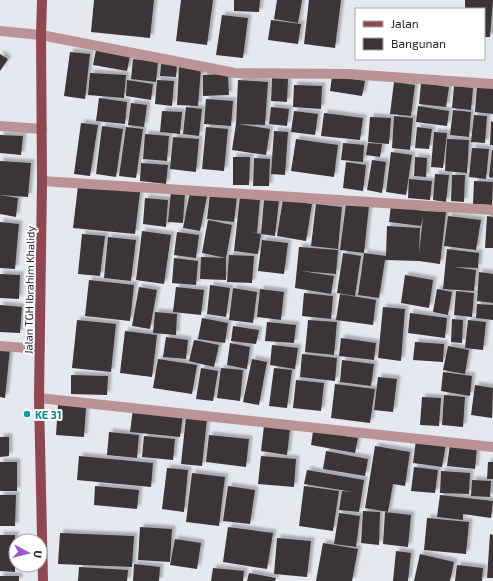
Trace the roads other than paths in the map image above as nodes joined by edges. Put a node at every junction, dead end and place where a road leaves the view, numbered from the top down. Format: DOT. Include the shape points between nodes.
graph roads {
  1 [pos="42,0"];
  2 [pos="0,31"];
  3 [pos="41,35"];
  4 [pos="493,84"];
  5 [pos="0,126"];
  6 [pos="42,129"];
  7 [pos="42,181"];
  8 [pos="493,210"];
  9 [pos="0,346"];
  10 [pos="40,349"];
  11 [pos="39,398"];
  12 [pos="493,447"];
  13 [pos="43,581"];
  1 -- 3 [label="main road, Jalan TGH Ibrahim Khalidy"];
  2 -- 3 [label="street"];
  3 -- 4 [label="street" via="235,73 349,74"];
  3 -- 6 [label="main road, Jalan TGH Ibrahim Khalidy"];
  5 -- 6 [label="street"];
  6 -- 7 [label="main road, Jalan TGH Ibrahim Khalidy"];
  7 -- 8 [label="street"];
  7 -- 10 [label="main road, Jalan TGH Ibrahim Khalidy"];
  9 -- 10 [label="street"];
  10 -- 11 [label="main road, Jalan TGH Ibrahim Khalidy"];
  11 -- 12 [label="street"];
  11 -- 13 [label="main road, Jalan TGH Ibrahim Khalidy"];
}
